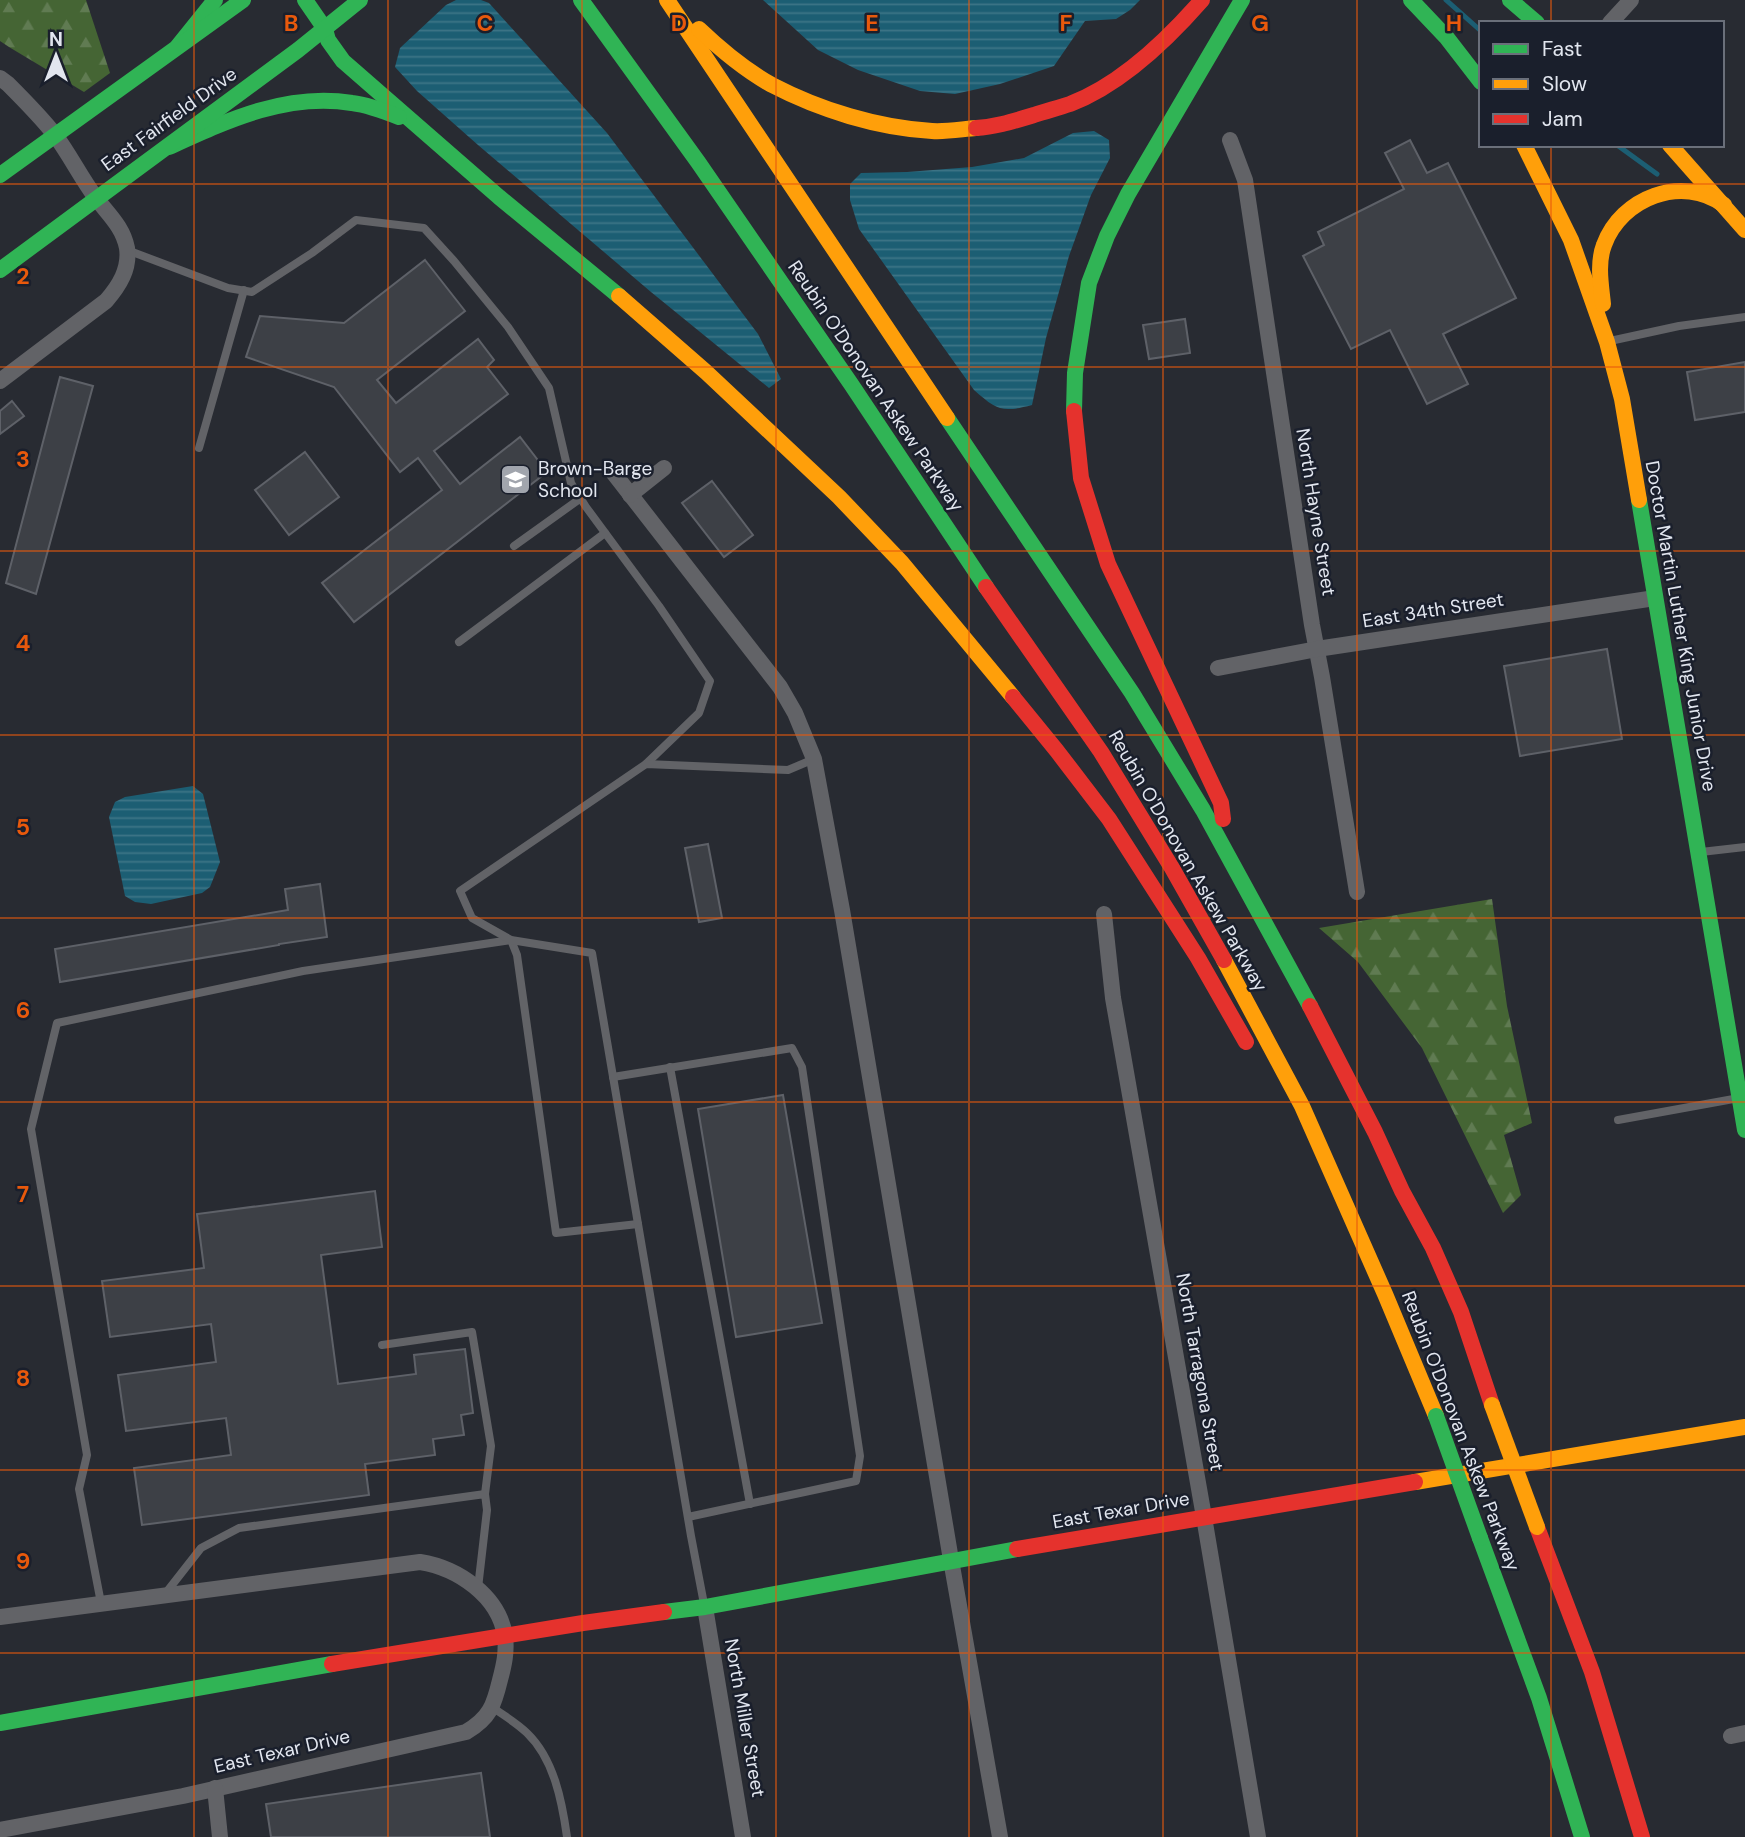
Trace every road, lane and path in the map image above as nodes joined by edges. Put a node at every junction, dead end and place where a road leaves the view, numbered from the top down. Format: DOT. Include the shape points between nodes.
graph roads {
  1 [pos="215,0"];
  2 [pos="243,0"];
  3 [pos="305,0"];
  4 [pos="360,0"];
  5 [pos="581,0"];
  6 [pos="667,0"];
  7 [pos="673,0"];
  8 [pos="1196,0"];
  9 [pos="1202,0"];
  10 [pos="1411,0"];
  11 [pos="1510,0"];
  12 [pos="1631,0"];
  13 [pos="1242,3"];
  14 [pos="1535,21"];
  15 [pos="1612,21"];
  16 [pos="1181,24"];
  17 [pos="324,29"];
  18 [pos="178,46"];
  19 [pos="0,78"];
  20 [pos="1479,79"];
  21 [pos="412,122"];
  22 [pos="55,135"];
  23 [pos="1230,140"];
  24 [pos="169,147"];
  25 [pos="1525,147"];
  26 [pos="1672,147"];
  27 [pos="0,175"];
  28 [pos="96,198"];
  29 [pos="1724,205"];
  30 [pos="1745,230"];
  31 [pos="127,250"];
  32 [pos="0,270"];
  33 [pos="244,290"];
  34 [pos="1745,317"];
  35 [pos="1607,342"];
  36 [pos="0,381"];
  37 [pos="199,448"];
  38 [pos="664,468"];
  39 [pos="612,471"];
  40 [pos="630,495"];
  41 [pos="580,498"];
  42 [pos="605,533"];
  43 [pos="514,546"];
  44 [pos="1656,598"];
  45 [pos="459,642"];
  46 [pos="1317,649"];
  47 [pos="1218,668"];
  48 [pos="814,759"];
  49 [pos="646,764"];
  50 [pos="1745,847"];
  51 [pos="1698,852"];
  52 [pos="1232,864"];
  53 [pos="1357,892"];
  54 [pos="1104,914"];
  55 [pos="511,940"];
  56 [pos="1251,1051"];
  57 [pos="670,1068"];
  58 [pos="613,1077"];
  59 [pos="1740,1098"];
  60 [pos="1287,1111"];
  61 [pos="1618,1120"];
  62 [pos="1745,1130"];
  63 [pos="638,1224"];
  64 [pos="1357,1232"];
  65 [pos="382,1345"];
  66 [pos="1745,1427"];
  67 [pos="485,1494"];
  68 [pos="750,1504"];
  69 [pos="688,1517"];
  70 [pos="1204,1517"];
  71 [pos="951,1560"];
  72 [pos="478,1588"];
  73 [pos="164,1595"];
  74 [pos="101,1603"];
  75 [pos="705,1607"];
  76 [pos="0,1617"];
  77 [pos="505,1636"];
  78 [pos="492,1707"];
  79 [pos="0,1723"];
  80 [pos="215,1788"];
  81 [pos="0,1830"];
  82 [pos="220,1837"];
  83 [pos="567,1837"];
  84 [pos="743,1837"];
  85 [pos="1000,1837"];
  86 [pos="1258,1837"];
  87 [pos="1582,1837"];
  88 [pos="1642,1837"];
  1 -- 18 [label="main road"];
  2 -- 18 [label="main road"];
  3 -- 17 [label="main road"];
  4 -- 17 [label="main road, East Fairfield Drive"];
  5 -- 64 [label="main road, Reubin O'Donovan Askew Parkway" via="698,162 1101,752 1236,981 1302,1106"];
  6 -- 52 [label="main road, Reubin O'Donovan Askew Parkway" via="1132,693"];
  7 -- 16 [label="main road" via="725,52 771,84 874,124 933,131 995,127 1072,103 1131,68"];
  8 -- 16 [label="main road"];
  9 -- 16 [label="main road"];
  10 -- 20 [label="main road"];
  11 -- 14 [label="main road"];
  12 -- 15 [label="street"];
  13 -- 52 [label="main road" via="1107,236 1089,283 1074,411 1081,478 1108,564 1220,803"];
  17 -- 21 [label="main road" via="343,61"];
  17 -- 24 [label="main road, East Fairfield Drive"];
  18 -- 22 [label="main road"];
  19 -- 22 [label="street"];
  21 -- 24 [label="main road" via="349,102 286,103"];
  21 -- 56 [label="main road" via="706,372 902,563 1109,819 1199,958"];
  22 -- 27 [label="main road"];
  22 -- 28 [label="street"];
  23 -- 46 [label="street, North Hayne Street" via="1245,180"];
  24 -- 28 [label="main road, East Fairfield Drive"];
  25 -- 35 [label="main road, Doctor Martin Luther King Junior Drive" via="1571,240"];
  26 -- 29 [label="main road"];
  28 -- 31 [label="street" via="124,235"];
  28 -- 32 [label="main road, East Fairfield Drive"];
  29 -- 30 [label="main road"];
  29 -- 35 [label="main road" via="1708,195 1671,191 1653,195 1621,215 1602,248"];
  31 -- 33 [label="lane"];
  31 -- 36 [label="street" via="124,275 106,301"];
  33 -- 37 [label="lane"];
  33 -- 41 [label="lane" via="252,292 356,220 424,229 508,327 549,388 571,483"];
  34 -- 35 [label="lane"];
  35 -- 44 [label="main road, Doctor Martin Luther King Junior Drive" via="1622,400"];
  38 -- 40 [label="street"];
  39 -- 40 [label="street"];
  40 -- 48 [label="street" via="780,687"];
  41 -- 42 [label="lane"];
  41 -- 43 [label="lane"];
  42 -- 45 [label="lane"];
  42 -- 49 [label="lane" via="710,681 699,713"];
  44 -- 46 [label="street, East 34th Street"];
  44 -- 51 [label="main road, Doctor Martin Luther King Junior Drive"];
  46 -- 47 [label="street, East 34th Street"];
  46 -- 53 [label="street, North Hayne Street"];
  48 -- 49 [label="lane" via="788,770"];
  48 -- 71 [label="street"];
  49 -- 55 [label="lane" via="460,891 472,918"];
  50 -- 51 [label="lane"];
  51 -- 59 [label="main road, Doctor Martin Luther King Junior Drive"];
  52 -- 88 [label="main road, Reubin O'Donovan Askew Parkway, bridge" via="1317,1020 1461,1312 1592,1672"];
  54 -- 70 [label="street, North Tarragona Street" via="1113,998"];
  55 -- 58 [label="lane" via="592,953"];
  55 -- 63 [label="lane" via="517,955 556,1233"];
  55 -- 74 [label="lane" via="303,971 57,1023 31,1129 87,1455 79,1489"];
  57 -- 58 [label="lane"];
  57 -- 68 [label="lane"];
  57 -- 68 [label="lane" via="792,1048 802,1067 860,1456 856,1481"];
  58 -- 63 [label="lane"];
  59 -- 61 [label="lane"];
  59 -- 62 [label="main road, Doctor Martin Luther King Junior Drive"];
  60 -- 64 [label="main road"];
  63 -- 69 [label="lane"];
  64 -- 87 [label="main road, Reubin O'Donovan Askew Parkway, bridge" via="1436,1416 1539,1698"];
  65 -- 67 [label="lane" via="472,1332 491,1446"];
  66 -- 70 [label="main road, East Texar Drive"];
  67 -- 72 [label="lane"];
  67 -- 73 [label="lane" via="239,1528 201,1548"];
  68 -- 69 [label="lane"];
  69 -- 75 [label="lane"];
  70 -- 71 [label="main road, East Texar Drive"];
  70 -- 86 [label="street, North Tarragona Street"];
  71 -- 75 [label="main road, East Texar Drive"];
  71 -- 85 [label="street"];
  72 -- 73 [label="street" via="449,1570 420,1562"];
  72 -- 77 [label="street" via="491,1602"];
  73 -- 74 [label="street"];
  74 -- 76 [label="street"];
  75 -- 77 [label="main road, East Texar Drive"];
  75 -- 84 [label="street, North Miller Street"];
  77 -- 78 [label="street" via="506,1657"];
  77 -- 79 [label="main road, East Texar Drive"];
  78 -- 80 [label="street, East Texar Drive" via="478,1725 466,1731"];
  78 -- 83 [label="lane" via="525,1731 548,1761"];
  80 -- 81 [label="street, East Texar Drive"];
  80 -- 82 [label="street"];
}
